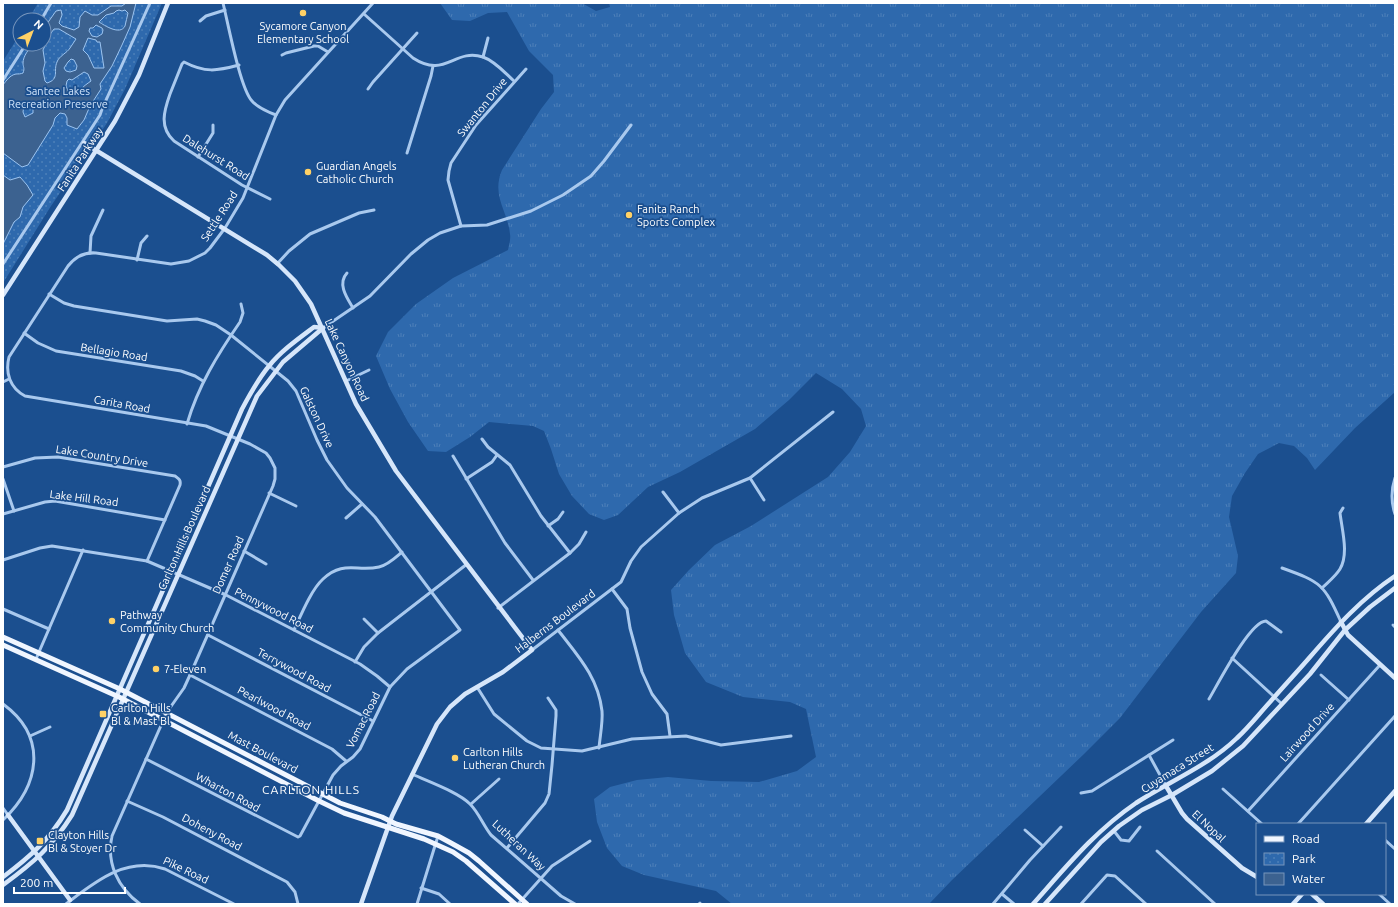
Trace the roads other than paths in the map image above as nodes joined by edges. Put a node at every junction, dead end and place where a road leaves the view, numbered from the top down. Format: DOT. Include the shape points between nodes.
graph roads {
  1 [pos="51,3"];
  2 [pos="150,3"];
  3 [pos="168,3"];
  4 [pos="223,3"];
  5 [pos="373,3"];
  6 [pos="225,10"];
  7 [pos="46,12"];
  8 [pos="364,14"];
  9 [pos="200,21"];
  10 [pos="418,33"];
  11 [pos="488,38"];
  12 [pos="403,49"];
  13 [pos="21,52"];
  14 [pos="328,52"];
  15 [pos="282,55"];
  16 [pos="483,57"];
  17 [pos="239,65"];
  18 [pos="432,66"];
  19 [pos="526,69"];
  20 [pos="3,80"];
  21 [pos="514,82"];
  22 [pos="368,90"];
  23 [pos="276,115"];
  24 [pos="213,125"];
  25 [pos="631,125"];
  26 [pos="84,143"];
  27 [pos="96,150"];
  28 [pos="407,153"];
  29 [pos="198,157"];
  30 [pos="248,188"];
  31 [pos="270,198"];
  32 [pos="103,210"];
  33 [pos="374,210"];
  34 [pos="461,226"];
  35 [pos="225,228"];
  36 [pos="147,236"];
  37 [pos="90,252"];
  38 [pos="137,260"];
  39 [pos="3,264"];
  40 [pos="277,264"];
  41 [pos="347,273"];
  42 [pos="50,294"];
  43 [pos="3,295"];
  44 [pos="241,304"];
  45 [pos="353,308"];
  46 [pos="323,328"];
  47 [pos="24,333"];
  48 [pos="231,335"];
  49 [pos="269,366"];
  50 [pos="275,370"];
  51 [pos="369,370"];
  52 [pos="10,379"];
  53 [pos="204,381"];
  54 [pos="346,381"];
  55 [pos="3,382"];
  56 [pos="833,412"];
  57 [pos="187,424"];
  58 [pos="230,436"];
  59 [pos="237,439"];
  60 [pos="482,439"];
  61 [pos="497,455"];
  62 [pos="453,456"];
  63 [pos="3,467"];
  64 [pos="750,478"];
  65 [pos="1395,478"];
  66 [pos="3,479"];
  67 [pos="466,479"];
  68 [pos="663,492"];
  69 [pos="269,494"];
  70 [pos="764,500"];
  71 [pos="362,504"];
  72 [pos="296,506"];
  73 [pos="1343,508"];
  74 [pos="14,511"];
  75 [pos="563,512"];
  76 [pos="680,513"];
  77 [pos="3,514"];
  78 [pos="1395,514"];
  79 [pos="346,518"];
  80 [pos="165,520"];
  81 [pos="548,526"];
  82 [pos="586,532"];
  83 [pos="83,550"];
  84 [pos="244,551"];
  85 [pos="402,552"];
  86 [pos="570,552"];
  87 [pos="3,560"];
  88 [pos="147,561"];
  89 [pos="266,564"];
  90 [pos="467,564"];
  91 [pos="1282,568"];
  92 [pos="172,572"];
  93 [pos="178,574"];
  94 [pos="1395,576"];
  95 [pos="534,580"];
  96 [pos="1322,588"];
  97 [pos="1395,588"];
  98 [pos="612,589"];
  99 [pos="432,592"];
  100 [pos="226,595"];
  101 [pos="498,608"];
  102 [pos="3,609"];
  103 [pos="364,619"];
  104 [pos="1341,622"];
  105 [pos="49,629"];
  106 [pos="294,630"];
  107 [pos="460,630"];
  108 [pos="558,630"];
  109 [pos="1345,630"];
  110 [pos="1281,632"];
  111 [pos="378,633"];
  112 [pos="208,635"];
  113 [pos="3,637"];
  114 [pos="3,645"];
  115 [pos="532,650"];
  116 [pos="38,653"];
  117 [pos="1232,658"];
  118 [pos="36,659"];
  119 [pos="355,662"];
  120 [pos="1380,665"];
  121 [pos="190,675"];
  122 [pos="1322,675"];
  123 [pos="1395,678"];
  124 [pos="390,687"];
  125 [pos="477,687"];
  126 [pos="120,689"];
  127 [pos="127,693"];
  128 [pos="116,696"];
  129 [pos="1274,697"];
  130 [pos="548,698"];
  131 [pos="1210,698"];
  132 [pos="124,699"];
  133 [pos="1349,700"];
  134 [pos="3,704"];
  135 [pos="1282,704"];
  136 [pos="167,712"];
  137 [pos="1395,716"];
  138 [pos="164,719"];
  139 [pos="373,721"];
  140 [pos="50,727"];
  141 [pos="30,736"];
  142 [pos="670,736"];
  143 [pos="791,736"];
  144 [pos="1173,740"];
  145 [pos="599,748"];
  146 [pos="553,749"];
  147 [pos="1149,755"];
  148 [pos="146,758"];
  149 [pos="346,762"];
  150 [pos="412,774"];
  151 [pos="499,780"];
  152 [pos="1166,786"];
  153 [pos="1223,789"];
  154 [pos="1395,791"];
  155 [pos="1081,793"];
  156 [pos="323,794"];
  157 [pos="1172,795"];
  158 [pos="127,801"];
  159 [pos="319,801"];
  160 [pos="470,804"];
  161 [pos="3,808"];
  162 [pos="1248,812"];
  163 [pos="8,816"];
  164 [pos="3,820"];
  165 [pos="390,821"];
  166 [pos="1261,823"];
  167 [pos="1299,823"];
  168 [pos="1368,823"];
  169 [pos="1061,827"];
  170 [pos="1140,827"];
  171 [pos="388,828"];
  172 [pos="1025,830"];
  173 [pos="1114,831"];
  174 [pos="301,834"];
  175 [pos="438,836"];
  176 [pos="590,841"];
  177 [pos="1386,841"];
  178 [pos="436,844"];
  179 [pos="1043,846"];
  180 [pos="507,848"];
  181 [pos="1395,849"];
  182 [pos="1157,851"];
  183 [pos="35,852"];
  184 [pos="39,857"];
  185 [pos="114,872"];
  186 [pos="1256,876"];
  187 [pos="3,877"];
  188 [pos="541,879"];
  189 [pos="3,885"];
  190 [pos="421,888"];
  191 [pos="1002,894"];
  192 [pos="1301,895"];
  193 [pos="1313,895"];
  194 [pos="1380,895"];
  195 [pos="522,899"];
  196 [pos="72,902"];
  197 [pos="66,904"];
  198 [pos="140,904"];
  199 [pos="234,904"];
  200 [pos="298,904"];
  201 [pos="361,904"];
  202 [pos="416,904"];
  203 [pos="450,904"];
  204 [pos="517,904"];
  205 [pos="527,904"];
  206 [pos="575,904"];
  207 [pos="994,904"];
  208 [pos="1014,904"];
  209 [pos="1033,904"];
  210 [pos="1045,904"];
  211 [pos="1081,904"];
  212 [pos="1146,904"];
  213 [pos="1216,904"];
  214 [pos="1292,904"];
  215 [pos="1323,904"];
  216 [pos="1390,904"];
  1 -- 7 [label="street"];
  2 -- 39 [label="street" via="100,114"];
  3 -- 27 [label="street, Fanita Parkway" via="131,92"];
  4 -- 6 [label="street"];
  5 -- 8 [label="street, Settle Road"];
  6 -- 9 [label="street" via="206,16"];
  6 -- 17 [label="street"];
  8 -- 12 [label="street"];
  8 -- 14 [label="street, Settle Road"];
  10 -- 12 [label="street"];
  11 -- 16 [label="street"];
  12 -- 18 [label="street" via="420,63"];
  12 -- 22 [label="street"];
  13 -- 20 [label="street"];
  14 -- 15 [label="street" via="314,46"];
  14 -- 23 [label="street, Settle Road" via="285,100"];
  16 -- 18 [label="street" via="462,56 443,65"];
  16 -- 21 [label="street"];
  17 -- 23 [label="street" via="245,89 252,101"];
  17 -- 29 [label="street, Dalehurst Road" via="209,71 194,68 184,62 182,64 165,109 164,124 174,141"];
  18 -- 28 [label="street"];
  19 -- 21 [label="street, Swanton Drive"];
  21 -- 34 [label="street, Swanton Drive" via="476,125 450,166 448,180"];
  23 -- 30 [label="street, Settle Road"];
  24 -- 29 [label="street" via="213,133"];
  25 -- 34 [label="street, Carlton Hills Boulevard" via="591,176 563,195 532,211 487,225"];
  26 -- 27 [label="street, Lake Canyon Road"];
  27 -- 35 [label="street, Lake Canyon Road"];
  27 -- 43 [label="street, Fanita Parkway"];
  29 -- 30 [label="street, Dalehurst Road"];
  30 -- 31 [label="street, Dalehurst Road"];
  30 -- 35 [label="street, Settle Road"];
  32 -- 37 [label="street" via="91,236"];
  33 -- 40 [label="street" via="359,213 310,234"];
  34 -- 45 [label="street, Carlton Hills Boulevard" via="428,240 370,296"];
  35 -- 38 [label="street, Settle Road" via="205,253 189,261 171,264"];
  35 -- 40 [label="street, Lake Canyon Road"];
  36 -- 38 [label="street" via="141,242"];
  37 -- 38 [label="street, Settle Road"];
  37 -- 42 [label="street" via="70,263"];
  40 -- 46 [label="street, Lake Canyon Road" via="304,292"];
  41 -- 45 [label="street" via="342,282 344,295"];
  42 -- 47 [label="street"];
  42 -- 48 [label="street, Galston Drive" via="74,306 166,321 206,321"];
  44 -- 48 [label="street" via="243,313"];
  45 -- 46 [label="street, Carlton Hills Boulevard"];
  46 -- 49 [label="street, Carlton Hills Boulevard" via="314,327"];
  46 -- 50 [label="street, Carlton Hills Boulevard"];
  46 -- 54 [label="street, Lake Canyon Road"];
  47 -- 52 [label="street" via="9,357"];
  47 -- 53 [label="street, Bellagio Road" via="56,351 181,371"];
  48 -- 49 [label="street, Galston Drive"];
  48 -- 53 [label="street"];
  49 -- 50 [label="street, Galston Drive"];
  49 -- 58 [label="street, Carlton Hills Boulevard" via="255,385"];
  50 -- 59 [label="street, Carlton Hills Boulevard" via="257,396"];
  50 -- 71 [label="street, Galston Drive" via="293,388 327,460"];
  51 -- 54 [label="street"];
  52 -- 55 [label="street"];
  52 -- 57 [label="street, Carita Road" via="16,389 29,397"];
  53 -- 57 [label="street"];
  54 -- 90 [label="street, Lake Canyon Road" via="356,404 396,471"];
  56 -- 64 [label="street, Halberns Boulevard"];
  57 -- 58 [label="street, Carita Road" via="206,426"];
  58 -- 59 [label="street, Carita Road"];
  58 -- 92 [label="street, Carlton Hills Boulevard"];
  59 -- 69 [label="street, Domer Road" via="262,450 270,458 276,475"];
  59 -- 93 [label="street, Carlton Hills Boulevard"];
  60 -- 61 [label="street"];
  61 -- 67 [label="street" via="492,462"];
  61 -- 81 [label="street" via="512,468"];
  62 -- 67 [label="street"];
  63 -- 80 [label="street, Lake Country Drive" via="35,458 54,457 175,476 180,485"];
  64 -- 70 [label="street"];
  64 -- 76 [label="street, Halberns Boulevard" via="702,498"];
  65 -- 78 [label="street" via="1392,499"];
  66 -- 74 [label="street"];
  67 -- 95 [label="street" via="505,543"];
  68 -- 76 [label="street"];
  69 -- 72 [label="street"];
  69 -- 84 [label="street, Domer Road"];
  71 -- 79 [label="street"];
  71 -- 85 [label="street, Galston Drive"];
  73 -- 96 [label="street" via="1340,513 1343,562 1338,572"];
  74 -- 77 [label="street, Lake Hill Road"];
  74 -- 80 [label="street, Lake Hill Road" via="55,501"];
  75 -- 81 [label="street"];
  76 -- 98 [label="street, Halberns Boulevard" via="642,546 621,582"];
  80 -- 88 [label="street"];
  81 -- 86 [label="street"];
  82 -- 86 [label="street" via="579,544"];
  83 -- 87 [label="street, Pennywood Road" via="45,547"];
  83 -- 88 [label="street, Pennywood Road"];
  83 -- 105 [label="street"];
  84 -- 89 [label="street"];
  84 -- 100 [label="street, Domer Road"];
  85 -- 99 [label="street, Galston Drive"];
  85 -- 106 [label="street" via="382,566 347,567 328,575 316,587"];
  86 -- 95 [label="street"];
  88 -- 92 [label="street, Pennywood Road"];
  90 -- 99 [label="street"];
  90 -- 101 [label="street, Lake Canyon Road"];
  91 -- 96 [label="street" via="1308,577"];
  92 -- 93 [label="street, Pennywood Road"];
  92 -- 126 [label="street, Carlton Hills Boulevard"];
  93 -- 100 [label="street, Pennywood Road"];
  93 -- 127 [label="street, Carlton Hills Boulevard"];
  94 -- 104 [label="street, Cuyamaca Street" via="1381,585"];
  95 -- 101 [label="street"];
  96 -- 104 [label="street"];
  97 -- 109 [label="street, Cuyamaca Street"];
  98 -- 108 [label="street, Halberns Boulevard"];
  98 -- 142 [label="street" via="627,609 642,672 652,694 667,714"];
  99 -- 107 [label="street, Galston Drive"];
  99 -- 111 [label="street"];
  100 -- 106 [label="street, Pennywood Road"];
  100 -- 112 [label="street, Domer Road"];
  101 -- 115 [label="street, Lake Canyon Road"];
  102 -- 105 [label="street"];
  103 -- 111 [label="street"];
  104 -- 109 [label="street"];
  104 -- 129 [label="street, Cuyamaca Street"];
  105 -- 116 [label="street"];
  106 -- 119 [label="street, Pennywood Road"];
  107 -- 124 [label="street, Vomac Road" via="407,669"];
  108 -- 115 [label="street, Halberns Boulevard"];
  108 -- 145 [label="street" via="592,676 597,687 602,712"];
  109 -- 120 [label="street"];
  109 -- 135 [label="street, Cuyamaca Street"];
  110 -- 117 [label="street" via="1266,621 1261,622"];
  111 -- 119 [label="street" via="364,647"];
  112 -- 121 [label="street, Domer Road"];
  112 -- 139 [label="street, Terrywood Road"];
  113 -- 116 [label="main road, Mast Boulevard"];
  114 -- 118 [label="main road, Mast Boulevard"];
  115 -- 125 [label="street, Halberns Boulevard" via="503,672"];
  116 -- 118 [label="street"];
  116 -- 126 [label="main road, Mast Boulevard"];
  117 -- 129 [label="street"];
  117 -- 131 [label="street"];
  118 -- 128 [label="main road, Mast Boulevard"];
  119 -- 124 [label="street, Pennywood Road"];
  120 -- 123 [label="street"];
  120 -- 133 [label="street, Lairwood Drive"];
  121 -- 136 [label="street, Domer Road"];
  121 -- 149 [label="street, Pearlwood Road" via="327,746"];
  122 -- 133 [label="street"];
  124 -- 139 [label="street, Vomac Road"];
  125 -- 146 [label="street" via="498,718 534,745"];
  125 -- 150 [label="street, Halberns Boulevard" via="460,698 441,717"];
  126 -- 127 [label="main road, Mast Boulevard"];
  126 -- 128 [label="street, Carlton Hills Boulevard"];
  127 -- 132 [label="street, Carlton Hills Boulevard"];
  127 -- 136 [label="main road, Mast Boulevard"];
  128 -- 132 [label="main road, Mast Boulevard"];
  128 -- 183 [label="street, Carlton Hills Boulevard" via="67,810"];
  129 -- 135 [label="street"];
  129 -- 152 [label="street, Cuyamaca Street" via="1237,738 1206,763"];
  130 -- 146 [label="street" via="556,710"];
  132 -- 138 [label="main road, Mast Boulevard"];
  132 -- 184 [label="street, Carlton Hills Boulevard" via="72,815"];
  133 -- 162 [label="street, Lairwood Drive"];
  134 -- 141 [label="street" via="18,717"];
  135 -- 157 [label="street, Cuyamaca Street" via="1243,746 1212,770"];
  136 -- 138 [label="street, Domer Road"];
  136 -- 156 [label="main road, Mast Boulevard"];
  137 -- 167 [label="street"];
  138 -- 148 [label="street, Domer Road"];
  138 -- 159 [label="main road, Mast Boulevard"];
  139 -- 149 [label="street, Vomac Road" via="360,749"];
  140 -- 141 [label="street"];
  141 -- 163 [label="street" via="34,752 32,774 24,794"];
  142 -- 143 [label="street" via="686,736 721,745"];
  142 -- 145 [label="street" via="632,739"];
  144 -- 147 [label="street"];
  145 -- 146 [label="street" via="582,751"];
  146 -- 180 [label="street" via="545,803"];
  147 -- 152 [label="street, El Nopal"];
  147 -- 155 [label="street" via="1092,791"];
  148 -- 158 [label="street, Domer Road"];
  148 -- 174 [label="street, Wharton Road" via="295,837"];
  149 -- 156 [label="street, Vomac Road" via="335,772"];
  150 -- 160 [label="street, Lutheran Way"];
  150 -- 165 [label="street, Halberns Boulevard"];
  151 -- 160 [label="street"];
  152 -- 157 [label="street, El Nopal"];
  152 -- 209 [label="street, Cuyamaca Street" via="1137,803 1095,835"];
  153 -- 162 [label="street"];
  154 -- 168 [label="street"];
  156 -- 159 [label="street, Vomac Road"];
  156 -- 165 [label="main road, Mast Boulevard"];
  157 -- 173 [label="street, Cuyamaca Street" via="1142,810"];
  157 -- 186 [label="street, El Nopal" via="1186,819 1242,868"];
  158 -- 185 [label="street, Domer Road" via="111,841"];
  158 -- 200 [label="street, Doheny Road" via="287,882 295,892"];
  159 -- 171 [label="main road, Mast Boulevard" via="344,813"];
  159 -- 174 [label="street, Vomac Road"];
  160 -- 180 [label="street, Lutheran Way" via="491,835"];
  161 -- 163 [label="street"];
  162 -- 166 [label="street"];
  163 -- 164 [label="street"];
  163 -- 183 [label="street"];
  165 -- 171 [label="street, Halberns Boulevard"];
  165 -- 175 [label="main road, Mast Boulevard"];
  169 -- 179 [label="street"];
  170 -- 173 [label="street" via="1128,841 1121,840"];
  171 -- 178 [label="main road, Mast Boulevard"];
  171 -- 201 [label="street, Halberns Boulevard"];
  172 -- 179 [label="street"];
  173 -- 210 [label="street, Cuyamaca Street"];
  175 -- 178 [label="street"];
  175 -- 195 [label="main road, Mast Boulevard" via="469,853"];
  176 -- 188 [label="street" via="552,866"];
  177 -- 181 [label="street"];
  178 -- 190 [label="street"];
  178 -- 204 [label="main road, Mast Boulevard" via="466,861"];
  179 -- 191 [label="street"];
  180 -- 188 [label="street, Lutheran Way"];
  182 -- 213 [label="street"];
  183 -- 184 [label="street"];
  183 -- 187 [label="street, Carlton Hills Boulevard"];
  184 -- 189 [label="street, Carlton Hills Boulevard"];
  184 -- 196 [label="street"];
  185 -- 196 [label="street, Pike Road" via="95,882"];
  185 -- 198 [label="street, Domer Road" via="125,890"];
  185 -- 199 [label="street, Pike Road" via="137,865 157,866"];
  188 -- 195 [label="street"];
  188 -- 206 [label="street, Lutheran Way"];
  190 -- 202 [label="street"];
  190 -- 203 [label="street" via="439,894"];
  191 -- 207 [label="street"];
  191 -- 208 [label="street"];
  192 -- 214 [label="street"];
  193 -- 215 [label="street"];
  194 -- 216 [label="street"];
  195 -- 204 [label="street"];
  195 -- 205 [label="main road, Mast Boulevard"];
  196 -- 197 [label="street, Pike Road"];
  211 -- 212 [label="street" via="1107,875 1114,876"];
}
